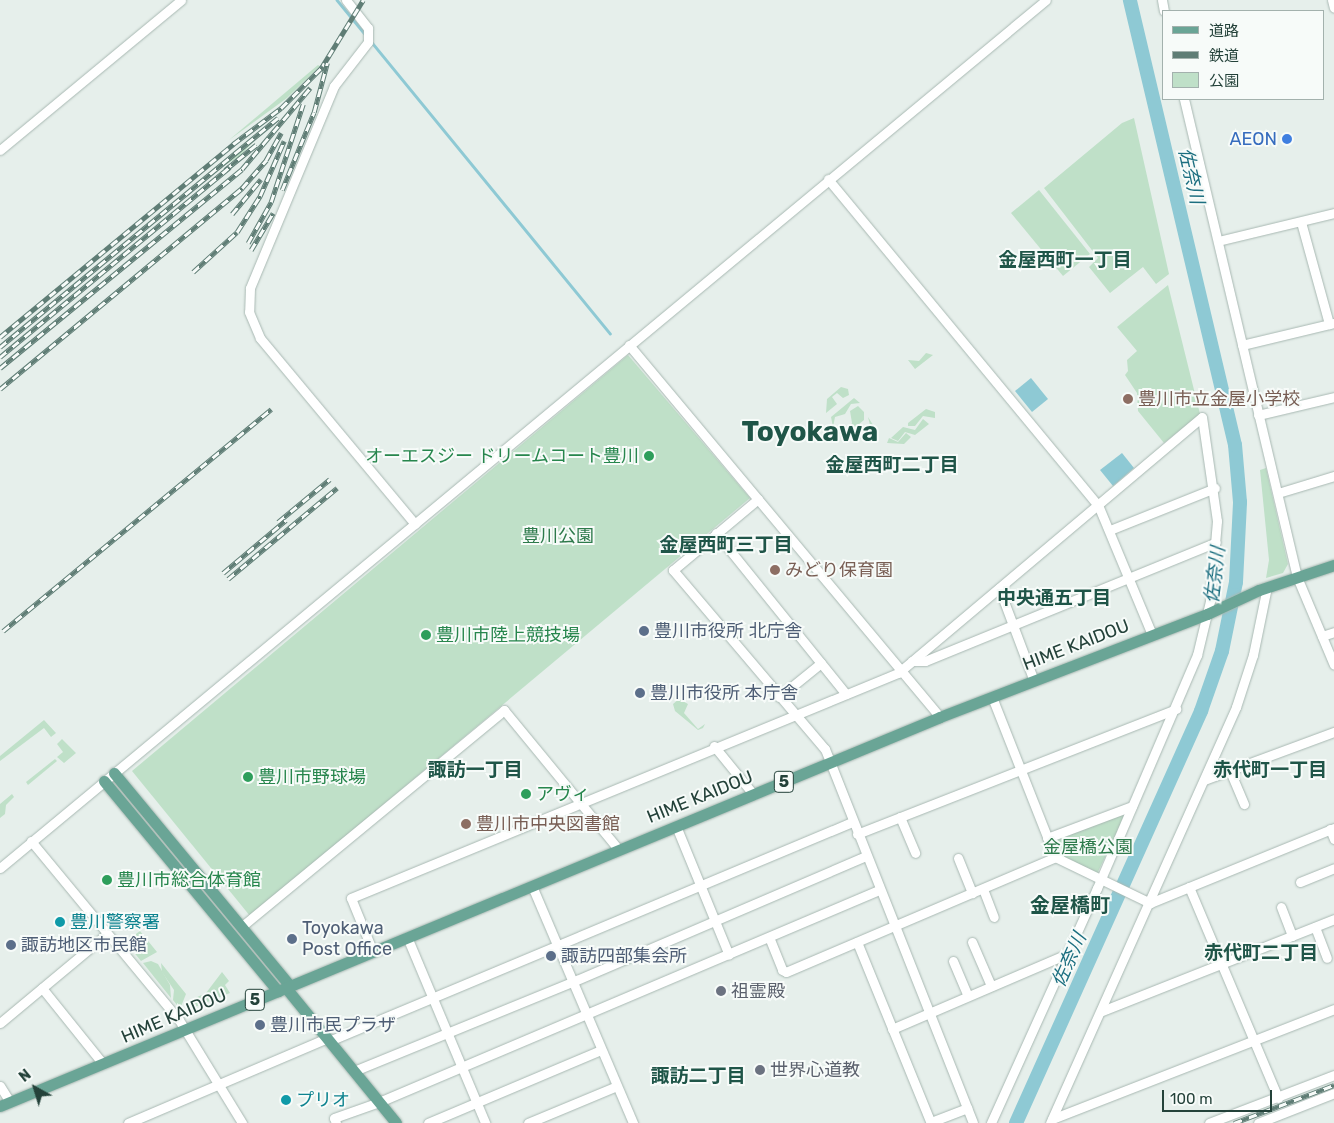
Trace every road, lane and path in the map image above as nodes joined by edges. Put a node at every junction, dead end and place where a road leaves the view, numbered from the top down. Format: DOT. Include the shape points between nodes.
graph roads {
  1 [pos="181,0"];
  2 [pos="346,0"];
  3 [pos="1046,0"];
  4 [pos="1332,0"];
  5 [pos="1334,8"];
  6 [pos="1184,100"];
  7 [pos="0,150"];
  8 [pos="828,179"];
  9 [pos="1334,213"];
  10 [pos="1301,222"];
  11 [pos="1218,242"];
  12 [pos="1332,324"];
  13 [pos="630,345"];
  14 [pos="1242,345"];
  15 [pos="1334,397"];
  16 [pos="1258,414"];
  17 [pos="1334,476"];
  18 [pos="1215,488"];
  19 [pos="1278,493"];
  20 [pos="758,499"];
  21 [pos="1098,504"];
  22 [pos="415,524"];
  23 [pos="1110,530"];
  24 [pos="716,533"];
  25 [pos="1216,542"];
  26 [pos="1334,565"];
  27 [pos="1128,577"];
  28 [pos="1297,577"];
  29 [pos="998,588"];
  30 [pos="1263,588"];
  31 [pos="1207,614"];
  32 [pos="1012,624"];
  33 [pos="1334,632"];
  34 [pos="1152,634"];
  35 [pos="1322,636"];
  36 [pos="912,661"];
  37 [pos="821,663"];
  38 [pos="1334,665"];
  39 [pos="901,670"];
  40 [pos="1034,681"];
  41 [pos="846,694"];
  42 [pos="778,697"];
  43 [pos="992,697"];
  44 [pos="1176,710"];
  45 [pos="795,715"];
  46 [pos="940,716"];
  47 [pos="1334,732"];
  48 [pos="714,746"];
  49 [pos="829,764"];
  50 [pos="1019,768"];
  51 [pos="1230,771"];
  52 [pos="114,773"];
  53 [pos="1204,780"];
  54 [pos="104,781"];
  55 [pos="754,795"];
  56 [pos="580,802"];
  57 [pos="1244,804"];
  58 [pos="1132,806"];
  59 [pos="900,817"];
  60 [pos="852,822"];
  61 [pos="676,826"];
  62 [pos="1332,829"];
  63 [pos="857,834"];
  64 [pos="1047,838"];
  65 [pos="1334,839"];
  66 [pos="32,841"];
  67 [pos="619,850"];
  68 [pos="915,852"];
  69 [pos="866,856"];
  70 [pos="1055,857"];
  71 [pos="958,858"];
  72 [pos="0,868"];
  73 [pos="1334,868"];
  74 [pos="1104,881"];
  75 [pos="1300,882"];
  76 [pos="532,886"];
  77 [pos="700,886"];
  78 [pos="1189,886"];
  79 [pos="983,889"];
  80 [pos="879,890"];
  81 [pos="972,893"];
  82 [pos="1150,903"];
  83 [pos="1281,907"];
  84 [pos="994,917"];
  85 [pos="715,919"];
  86 [pos="1334,919"];
  87 [pos="894,926"];
  88 [pos="241,927"];
  89 [pos="1315,927"];
  90 [pos="107,934"];
  91 [pos="1292,936"];
  92 [pos="769,937"];
  93 [pos="407,938"];
  94 [pos="857,942"];
  95 [pos="972,942"];
  96 [pos="557,945"];
  97 [pos="374,952"];
  98 [pos="1067,954"];
  99 [pos="729,955"];
  100 [pos="1327,958"];
  101 [pos="954,961"];
  102 [pos="1222,963"];
  103 [pos="572,982"];
  104 [pos="991,986"];
  105 [pos="42,988"];
  106 [pos="285,988"];
  107 [pos="968,996"];
  108 [pos="432,998"];
  109 [pos="1334,1009"];
  110 [pos="1102,1011"];
  111 [pos="586,1014"];
  112 [pos="929,1014"];
  113 [pos="0,1023"];
  114 [pos="892,1029"];
  115 [pos="186,1030"];
  116 [pos="446,1032"];
  117 [pos="328,1039"];
  118 [pos="1254,1040"];
  119 [pos="601,1050"];
  120 [pos="103,1064"];
  121 [pos="461,1066"];
  122 [pos="354,1071"];
  123 [pos="1334,1075"];
  124 [pos="220,1084"];
  125 [pos="0,1086"];
  126 [pos="617,1086"];
  127 [pos="1334,1093"];
  128 [pos="1278,1098"];
  129 [pos="379,1102"];
  130 [pos="476,1102"];
  131 [pos="5,1104"];
  132 [pos="967,1108"];
  133 [pos="1285,1113"];
  134 [pos="150,1119"];
  135 [pos="1051,1121"];
  136 [pos="128,1123"];
  137 [pos="242,1123"];
  138 [pos="336,1123"];
  139 [pos="396,1123"];
  140 [pos="428,1123"];
  141 [pos="485,1123"];
  142 [pos="528,1123"];
  143 [pos="632,1123"];
  144 [pos="931,1123"];
  145 [pos="973,1123"];
  146 [pos="991,1123"];
  147 [pos="1209,1123"];
  148 [pos="1258,1123"];
  149 [pos="1288,1123"];
  1 -- 7 [label="street"];
  2 -- 22 [label="street" via="368,28 368,42 334,86 250,288 249,312 260,338"];
  3 -- 8 [label="street"];
  4 -- 5 [label="street"];
  6 -- 11 [label="street"];
  8 -- 13 [label="street"];
  8 -- 21 [label="street"];
  9 -- 10 [label="street"];
  10 -- 11 [label="street"];
  10 -- 12 [label="street"];
  11 -- 14 [label="street"];
  12 -- 14 [label="street"];
  13 -- 20 [label="street"];
  13 -- 22 [label="street"];
  14 -- 16 [label="street"];
  15 -- 16 [label="street"];
  16 -- 19 [label="street"];
  17 -- 19 [label="street"];
  18 -- 21 [label="street" via="1202,417"];
  18 -- 23 [label="street"];
  18 -- 25 [label="street"];
  19 -- 28 [label="street"];
  20 -- 24 [label="street"];
  20 -- 39 [label="street"];
  21 -- 23 [label="street"];
  21 -- 29 [label="street"];
  22 -- 52 [label="street"];
  23 -- 27 [label="street"];
  24 -- 37 [label="street"];
  24 -- 42 [label="street" via="673,570"];
  25 -- 27 [label="street"];
  25 -- 31 [label="street"];
  26 -- 28 [label="main road, HIME KAIDOU / 5"];
  27 -- 32 [label="street"];
  27 -- 34 [label="street"];
  28 -- 30 [label="main road, HIME KAIDOU / 5"];
  28 -- 35 [label="street"];
  29 -- 32 [label="street"];
  29 -- 36 [label="street"];
  30 -- 31 [label="main road, HIME KAIDOU / 5"];
  30 -- 53 [label="street" via="1242,692"];
  31 -- 34 [label="main road, HIME KAIDOU / 5"];
  31 -- 44 [label="street" via="1197,656"];
  32 -- 36 [label="street" via="925,661"];
  32 -- 40 [label="street"];
  33 -- 35 [label="street"];
  34 -- 40 [label="main road, HIME KAIDOU / 5"];
  35 -- 38 [label="street"];
  36 -- 39 [label="street"];
  37 -- 41 [label="street"];
  37 -- 42 [label="street"];
  39 -- 41 [label="street"];
  39 -- 46 [label="street"];
  40 -- 43 [label="main road, HIME KAIDOU / 5"];
  41 -- 45 [label="street"];
  42 -- 45 [label="street"];
  43 -- 46 [label="main road, HIME KAIDOU / 5"];
  43 -- 50 [label="street"];
  44 -- 50 [label="street"];
  44 -- 58 [label="street"];
  45 -- 48 [label="street"];
  45 -- 49 [label="street" via="825,749"];
  46 -- 49 [label="main road, HIME KAIDOU / 5"];
  47 -- 51 [label="street"];
  48 -- 55 [label="street"];
  48 -- 56 [label="street"];
  49 -- 55 [label="main road, HIME KAIDOU / 5"];
  49 -- 60 [label="street"];
  50 -- 59 [label="street"];
  50 -- 64 [label="street"];
  51 -- 53 [label="street"];
  51 -- 57 [label="street"];
  52 -- 54 [label="street"];
  52 -- 88 [label="main road"];
  53 -- 82 [label="street"];
  54 -- 66 [label="street"];
  54 -- 106 [label="main road"];
  55 -- 61 [label="main road, HIME KAIDOU / 5"];
  56 -- 67 [label="street"];
  56 -- 88 [label="street" via="504,710"];
  56 -- 97 [label="street" via="350,898"];
  58 -- 64 [label="street"];
  58 -- 74 [label="street"];
  59 -- 63 [label="street"];
  59 -- 68 [label="street"];
  60 -- 63 [label="street"];
  60 -- 77 [label="street"];
  61 -- 67 [label="main road, HIME KAIDOU / 5"];
  61 -- 77 [label="street"];
  62 -- 65 [label="street"];
  62 -- 78 [label="street"];
  63 -- 69 [label="street"];
  64 -- 70 [label="street"];
  66 -- 72 [label="street"];
  66 -- 90 [label="street"];
  67 -- 76 [label="main road, HIME KAIDOU / 5"];
  69 -- 80 [label="street"];
  69 -- 85 [label="street"];
  70 -- 74 [label="street"];
  70 -- 79 [label="street"];
  71 -- 81 [label="street"];
  73 -- 75 [label="street"];
  74 -- 82 [label="street"];
  74 -- 98 [label="street"];
  76 -- 93 [label="main road, HIME KAIDOU / 5"];
  76 -- 96 [label="street"];
  77 -- 85 [label="street"];
  77 -- 96 [label="street"];
  78 -- 82 [label="street"];
  78 -- 102 [label="street"];
  79 -- 81 [label="street"];
  79 -- 84 [label="street"];
  80 -- 87 [label="street"];
  80 -- 92 [label="street"];
  81 -- 87 [label="street"];
  82 -- 110 [label="street"];
  83 -- 91 [label="street"];
  85 -- 99 [label="street"];
  85 -- 103 [label="street"];
  86 -- 89 [label="street"];
  87 -- 94 [label="street"];
  87 -- 112 [label="street"];
  88 -- 106 [label="main road"];
  89 -- 91 [label="street"];
  89 -- 100 [label="street"];
  90 -- 105 [label="street"];
  90 -- 115 [label="street"];
  91 -- 102 [label="street"];
  92 -- 94 [label="street" via="782,970 786,972"];
  92 -- 99 [label="street"];
  93 -- 97 [label="main road, HIME KAIDOU / 5"];
  93 -- 108 [label="street"];
  94 -- 114 [label="street"];
  95 -- 104 [label="street"];
  96 -- 103 [label="street"];
  96 -- 108 [label="street"];
  97 -- 106 [label="main road, HIME KAIDOU / 5"];
  98 -- 104 [label="street"];
  98 -- 146 [label="street"];
  99 -- 111 [label="street"];
  101 -- 107 [label="street"];
  102 -- 110 [label="street"];
  102 -- 118 [label="street"];
  103 -- 111 [label="street"];
  103 -- 116 [label="street"];
  104 -- 107 [label="street"];
  105 -- 113 [label="street"];
  105 -- 120 [label="street"];
  106 -- 115 [label="main road, HIME KAIDOU / 5"];
  106 -- 117 [label="main road"];
  107 -- 112 [label="street"];
  108 -- 116 [label="street"];
  108 -- 117 [label="street"];
  109 -- 118 [label="street"];
  110 -- 135 [label="street"];
  111 -- 119 [label="street"];
  111 -- 121 [label="street"];
  112 -- 114 [label="street"];
  112 -- 132 [label="street"];
  114 -- 144 [label="street"];
  115 -- 120 [label="main road, HIME KAIDOU / 5"];
  115 -- 124 [label="street"];
  116 -- 121 [label="street"];
  116 -- 122 [label="street"];
  117 -- 122 [label="main road"];
  117 -- 124 [label="street"];
  118 -- 128 [label="street"];
  118 -- 135 [label="street"];
  119 -- 126 [label="street"];
  119 -- 130 [label="street"];
  120 -- 131 [label="main road, HIME KAIDOU / 5"];
  121 -- 129 [label="street"];
  121 -- 130 [label="street"];
  122 -- 129 [label="main road"];
  123 -- 128 [label="street"];
  124 -- 134 [label="street"];
  124 -- 137 [label="street"];
  125 -- 131 [label="street"];
  126 -- 142 [label="street"];
  126 -- 143 [label="street"];
  127 -- 133 [label="street"];
  128 -- 147 [label="street"];
  129 -- 138 [label="street" via="334,1118"];
  129 -- 139 [label="main road"];
  130 -- 140 [label="street"];
  130 -- 141 [label="street"];
  132 -- 144 [label="street"];
  132 -- 145 [label="street"];
  133 -- 148 [label="street"];
  133 -- 149 [label="street"];
  134 -- 136 [label="street"];
}
